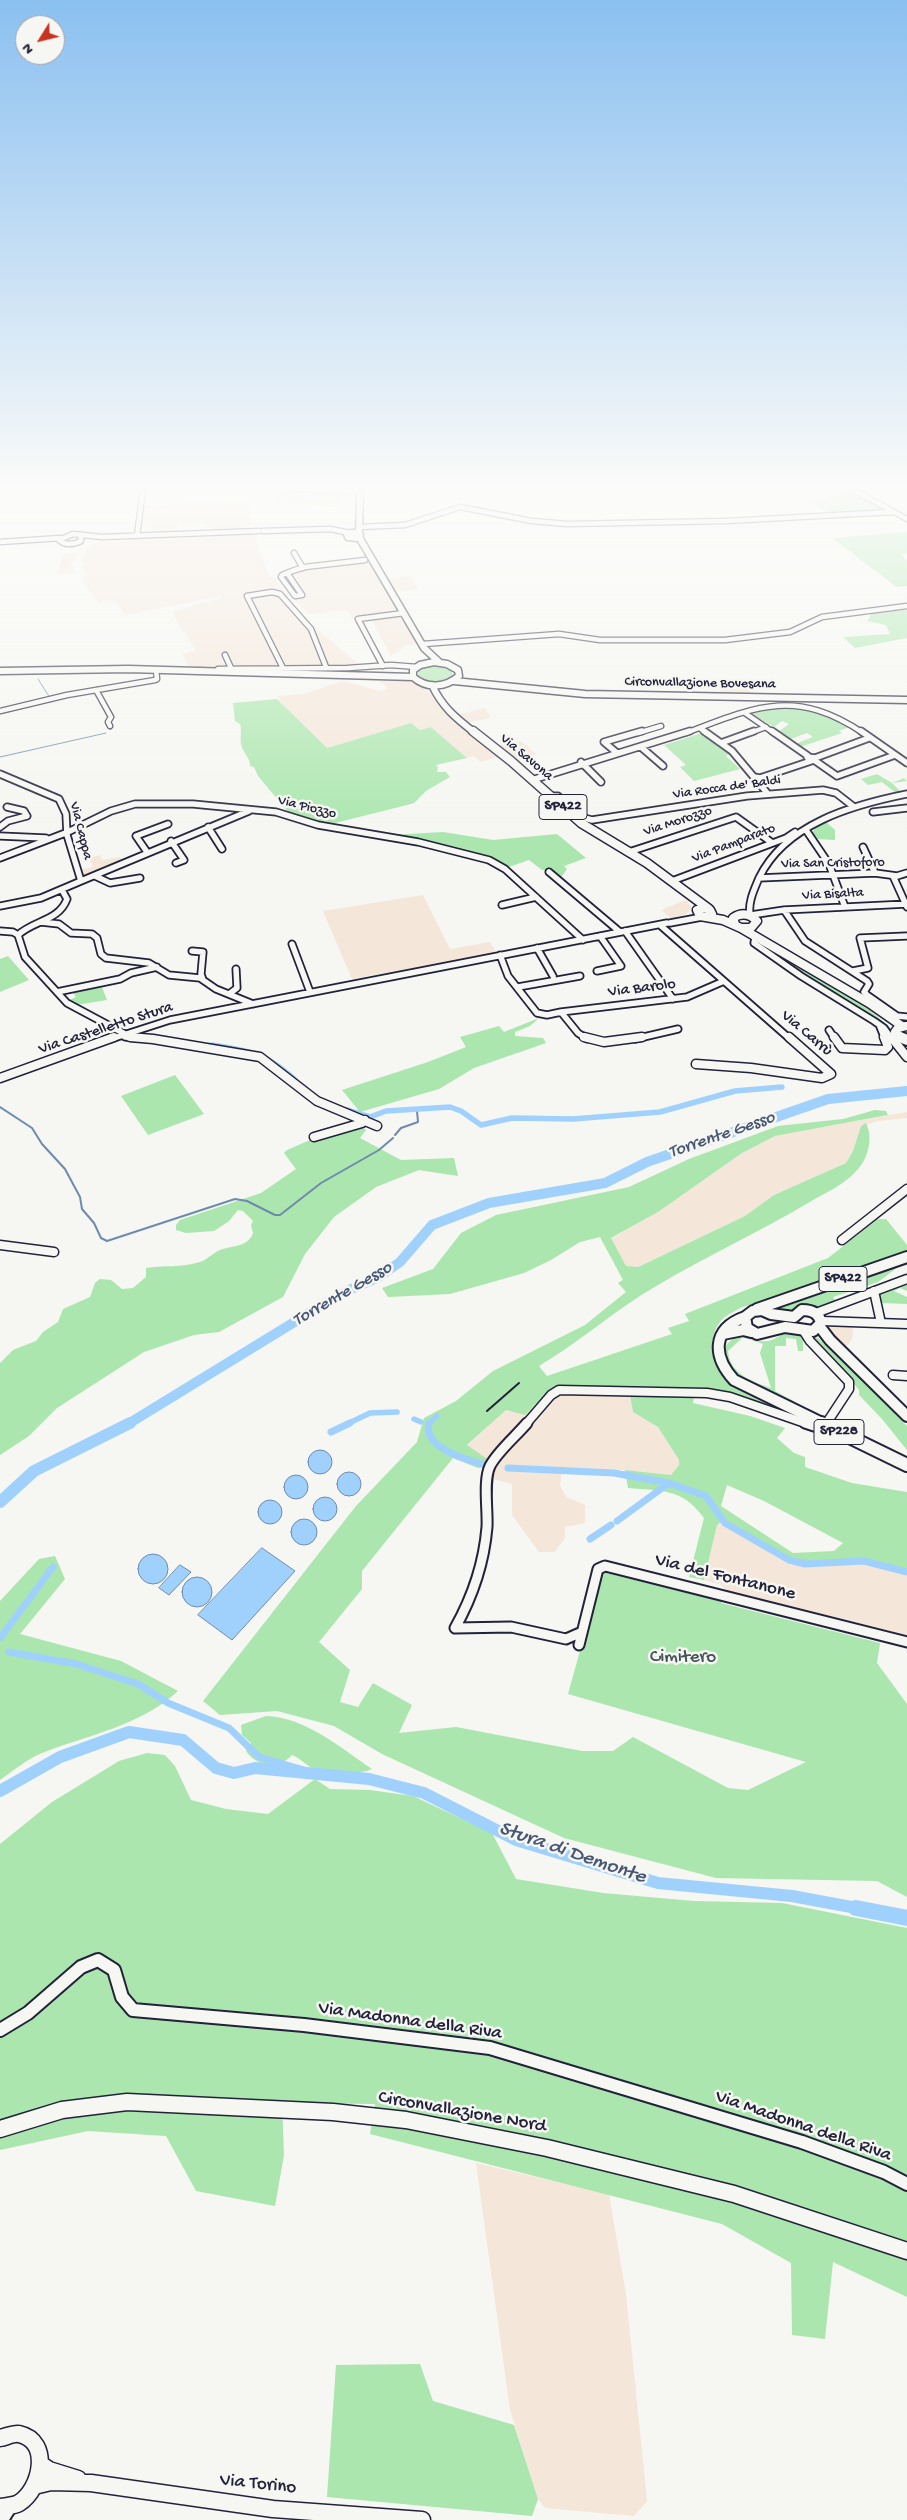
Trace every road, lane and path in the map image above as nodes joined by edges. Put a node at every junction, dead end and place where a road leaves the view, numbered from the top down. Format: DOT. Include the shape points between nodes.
graph roads {
  1 [pos="252,607"];
  2 [pos="291,607"];
  3 [pos="400,607"];
  4 [pos="902,607"];
  5 [pos="404,612"];
  6 [pos="423,646"];
  7 [pos="225,655"];
  8 [pos="439,662"];
  9 [pos="282,666"];
  10 [pos="383,666"];
  11 [pos="326,667"];
  12 [pos="231,668"];
  13 [pos="416,669"];
  14 [pos="141,670"];
  15 [pos="156,670"];
  16 [pos="0,671"];
  17 [pos="206,672"];
  18 [pos="459,673"];
  19 [pos="454,681"];
  20 [pos="143,682"];
  21 [pos="446,684"];
  22 [pos="432,685"];
  23 [pos="498,685"];
  24 [pos="96,690"];
  25 [pos="905,700"];
  26 [pos="446,709"];
  27 [pos="0,711"];
  28 [pos="746,713"];
  29 [pos="110,726"];
  30 [pos="661,726"];
  31 [pos="766,727"];
  32 [pos="699,729"];
  33 [pos="636,734"];
  34 [pos="867,738"];
  35 [pos="721,742"];
  36 [pos="649,745"];
  37 [pos="641,747"];
  38 [pos="617,753"];
  39 [pos="894,755"];
  40 [pos="811,758"];
  41 [pos="581,762"];
  42 [pos="907,763"];
  43 [pos="663,766"];
  44 [pos="0,774"];
  45 [pos="756,777"];
  46 [pos="532,780"];
  47 [pos="601,782"];
  48 [pos="768,794"];
  49 [pos="907,794"];
  50 [pos="551,796"];
  51 [pos="7,807"];
  52 [pos="854,807"];
  53 [pos="235,808"];
  54 [pos="907,808"];
  55 [pos="250,809"];
  56 [pos="873,812"];
  57 [pos="235,816"];
  58 [pos="600,819"];
  59 [pos="168,824"];
  60 [pos="0,827"];
  61 [pos="208,827"];
  62 [pos="805,831"];
  63 [pos="68,832"];
  64 [pos="0,836"];
  65 [pos="603,837"];
  66 [pos="36,841"];
  67 [pos="172,841"];
  68 [pos="771,842"];
  69 [pos="864,847"];
  70 [pos="222,849"];
  71 [pos="147,852"];
  72 [pos="629,852"];
  73 [pos="0,858"];
  74 [pos="176,863"];
  75 [pos="549,872"];
  76 [pos="875,873"];
  77 [pos="907,873"];
  78 [pos="832,874"];
  79 [pos="94,876"];
  80 [pos="893,876"];
  81 [pos="140,878"];
  82 [pos="759,878"];
  83 [pos="81,881"];
  84 [pos="672,881"];
  85 [pos="62,890"];
  86 [pos="536,897"];
  87 [pos="502,905"];
  88 [pos="907,905"];
  89 [pos="0,906"];
  90 [pos="845,907"];
  91 [pos="784,910"];
  92 [pos="704,913"];
  93 [pos="754,917"];
  94 [pos="738,920"];
  95 [pos="41,922"];
  96 [pos="666,924"];
  97 [pos="0,931"];
  98 [pos="622,932"];
  99 [pos="18,936"];
  100 [pos="600,936"];
  101 [pos="907,936"];
  102 [pos="755,938"];
  103 [pos="583,940"];
  104 [pos="292,944"];
  105 [pos="769,946"];
  106 [pos="537,948"];
  107 [pos="192,951"];
  108 [pos="500,955"];
  109 [pos="157,967"];
  110 [pos="236,969"];
  111 [pos="597,971"];
  112 [pos="853,971"];
  113 [pos="553,976"];
  114 [pos="580,976"];
  115 [pos="203,980"];
  116 [pos="724,981"];
  117 [pos="518,987"];
  118 [pos="57,992"];
  119 [pos="310,992"];
  120 [pos="229,994"];
  121 [pos="673,999"];
  122 [pos="253,1004"];
  123 [pos="560,1012"];
  124 [pos="907,1017"];
  125 [pos="880,1027"];
  126 [pos="902,1027"];
  127 [pos="678,1029"];
  128 [pos="829,1030"];
  129 [pos="125,1036"];
  130 [pos="907,1041"];
  131 [pos="907,1057"];
  132 [pos="696,1064"];
  133 [pos="0,1078"];
  134 [pos="365,1120"];
  135 [pos="377,1126"];
  136 [pos="314,1137"];
  137 [pos="907,1189"];
  138 [pos="842,1240"];
  139 [pos="0,1245"];
  140 [pos="54,1252"];
  141 [pos="907,1257"];
  142 [pos="907,1280"];
  143 [pos="874,1291"];
  144 [pos="778,1302"];
  145 [pos="756,1310"];
  146 [pos="771,1314"];
  147 [pos="745,1317"];
  148 [pos="794,1317"];
  149 [pos="881,1323"];
  150 [pos="815,1324"];
  151 [pos="907,1324"];
  152 [pos="775,1330"];
  153 [pos="751,1332"];
  154 [pos="723,1334"];
  155 [pos="893,1374"];
  156 [pos="907,1376"];
  157 [pos="907,1416"];
  158 [pos="825,1425"];
  159 [pos="907,1465"];
  160 [pos="582,1632"];
  161 [pos="907,1642"];
  162 [pos="579,1645"];
  163 [pos="0,2030"];
  164 [pos="0,2129"];
  165 [pos="907,2184"];
  166 [pos="907,2251"];
  167 [pos="0,2438"];
  168 [pos="40,2464"];
  169 [pos="91,2483"];
  170 [pos="34,2486"];
  171 [pos="4,2512"];
  172 [pos="275,2515"];
  173 [pos="301,2517"];
  174 [pos="331,2517"];
  175 [pos="422,2520"];
  1 -- 9 [label="street"];
  2 -- 11 [label="street" via="311,629"];
  3 -- 5 [label="main road"];
  4 -- 6 [label="street" via="822,617 790,632 725,640 600,640 559,634"];
  5 -- 6 [label="main road"];
  5 -- 10 [label="street" via="358,619"];
  6 -- 8 [label="main road"];
  6 -- 13 [label="main road" via="426,656"];
  7 -- 12 [label="street"];
  8 -- 13 [label="main road"];
  8 -- 18 [label="main road, Circonvallazione Bovesana" via="452,666"];
  9 -- 11 [label="street"];
  9 -- 12 [label="street"];
  10 -- 11 [label="street"];
  10 -- 13 [label="street" via="403,664"];
  12 -- 17 [label="street"];
  13 -- 17 [label="main road" via="385,675 295,676"];
  13 -- 22 [label="main road" via="420,683"];
  14 -- 15 [label="main road"];
  14 -- 16 [label="main road"];
  14 -- 20 [label="street"];
  15 -- 17 [label="main road"];
  15 -- 20 [label="street" via="157,679"];
  18 -- 19 [label="main road"];
  18 -- 23 [label="main road, Circonvallazione Bovesana"];
  19 -- 21 [label="main road"];
  19 -- 23 [label="main road, Circonvallazione Bovesana"];
  20 -- 24 [label="street"];
  21 -- 22 [label="main road"];
  21 -- 26 [label="main road" via="442,696"];
  22 -- 26 [label="main road, Via Savona / SP422"];
  23 -- 25 [label="main road, Circonvallazione Bovesana" via="585,694"];
  24 -- 27 [label="street"];
  24 -- 29 [label="street" via="111,717"];
  26 -- 46 [label="main road, Via Savona / SP422"];
  28 -- 31 [label="street"];
  28 -- 32 [label="street"];
  28 -- 34 [label="street" via="770,705 805,706 830,713"];
  30 -- 33 [label="street"];
  31 -- 35 [label="street"];
  31 -- 40 [label="street"];
  32 -- 35 [label="street"];
  32 -- 36 [label="street"];
  33 -- 36 [label="street"];
  33 -- 38 [label="street" via="604,742"];
  34 -- 39 [label="street"];
  34 -- 40 [label="street"];
  35 -- 45 [label="street"];
  36 -- 37 [label="street"];
  37 -- 38 [label="street"];
  37 -- 43 [label="street"];
  38 -- 41 [label="street"];
  39 -- 40 [label="street" via="837,776"];
  39 -- 42 [label="street"];
  40 -- 45 [label="street"];
  41 -- 46 [label="street"];
  41 -- 47 [label="street"];
  44 -- 63 [label="street, Via Cappa" via="60,799"];
  45 -- 48 [label="street"];
  46 -- 50 [label="main road, Via Savona / SP422"];
  48 -- 52 [label="street, Via Rocca de' Baldi" via="828,791"];
  48 -- 58 [label="street, Via Rocca de' Baldi"];
  49 -- 52 [label="street"];
  50 -- 58 [label="street, Via Rocca de' Baldi" via="558,796 582,818"];
  50 -- 65 [label="main road, Via Savona / SP422" via="581,823"];
  51 -- 60 [label="street" via="24,811 27,816 8,821"];
  52 -- 62 [label="street"];
  53 -- 55 [label="street, Via Piozzo"];
  53 -- 57 [label="street"];
  53 -- 63 [label="street, Via Piozzo" via="135,804 112,810"];
  54 -- 56 [label="street"];
  55 -- 57 [label="street"];
  55 -- 86 [label="street, Via Piozzo" via="477,856 505,869"];
  57 -- 61 [label="street"];
  58 -- 65 [label="street" via="591,825"];
  59 -- 71 [label="street" via="136,834"];
  61 -- 67 [label="street"];
  61 -- 70 [label="street"];
  62 -- 68 [label="street, Via Pamparato" via="799,830"];
  62 -- 78 [label="street" via="829,864"];
  62 -- 82 [label="street" via="775,855"];
  63 -- 66 [label="street, Via Piozzo"];
  63 -- 83 [label="street, Via Cappa" via="72,858"];
  64 -- 66 [label="street"];
  65 -- 72 [label="main road, Via Savona / SP422"];
  66 -- 73 [label="street, Via Piozzo"];
  67 -- 71 [label="street"];
  67 -- 74 [label="street" via="184,860"];
  68 -- 72 [label="street, Via Morozzo" via="736,817"];
  68 -- 84 [label="street, Via Pamparato"];
  69 -- 76 [label="street"];
  71 -- 79 [label="street"];
  72 -- 84 [label="main road, Via Savona / SP422"];
  75 -- 98 [label="street"];
  76 -- 78 [label="street, Via San Cristoforo"];
  76 -- 80 [label="street, Via San Cristoforo"];
  77 -- 80 [label="street, Via San Cristoforo"];
  78 -- 82 [label="street, Via San Cristoforo"];
  78 -- 90 [label="street"];
  79 -- 81 [label="street" via="110,883"];
  79 -- 83 [label="street"];
  80 -- 88 [label="street"];
  82 -- 93 [label="street"];
  83 -- 85 [label="street, Via Cappa"];
  84 -- 92 [label="main road, Via Savona / SP422"];
  85 -- 89 [label="street, Via Cappa" via="42,898"];
  85 -- 95 [label="street" via="67,899 65,906"];
  86 -- 87 [label="street"];
  86 -- 103 [label="street, Via Piozzo"];
  88 -- 90 [label="street, Via Bisalta"];
  90 -- 91 [label="street, Via Bisalta"];
  91 -- 93 [label="street, Via Bisalta"];
  91 -- 112 [label="street" via="805,941"];
  92 -- 94 [label="main road"];
  92 -- 96 [label="street, Via Castelletto Stura"];
  93 -- 94 [label="main road"];
  93 -- 94 [label="main road" via="748,928"];
  93 -- 105 [label="main road" via="756,932"];
  94 -- 102 [label="main road"];
  95 -- 99 [label="street" via="25,928"];
  95 -- 109 [label="street" via="59,924 71,932 92,934 106,958 149,963"];
  96 -- 98 [label="street, Via Castelletto Stura"];
  96 -- 116 [label="street, Via Carrù"];
  97 -- 99 [label="street" via="13,932"];
  98 -- 100 [label="street, Via Castelletto Stura"];
  98 -- 121 [label="street"];
  99 -- 118 [label="street" via="25,957"];
  100 -- 103 [label="street, Via Castelletto Stura"];
  100 -- 111 [label="street" via="621,966"];
  101 -- 112 [label="street" via="860,938 868,968"];
  102 -- 105 [label="main road"];
  102 -- 125 [label="street" via="754,943"];
  103 -- 106 [label="street, Via Castelletto Stura"];
  104 -- 119 [label="street"];
  105 -- 126 [label="main road"];
  106 -- 108 [label="street, Via Castelletto Stura"];
  106 -- 113 [label="street"];
  107 -- 115 [label="street" via="203,952"];
  108 -- 117 [label="street, Via Barolo" via="508,976"];
  108 -- 119 [label="street, Via Castelletto Stura"];
  109 -- 115 [label="street" via="174,976"];
  109 -- 118 [label="street" via="120,979"];
  110 -- 120 [label="street" via="237,988"];
  112 -- 124 [label="street" via="869,984 864,992 867,995 897,1016"];
  114 -- 117 [label="street"];
  115 -- 120 [label="street"];
  116 -- 121 [label="street, Via Barolo"];
  116 -- 132 [label="street, Via Carrù" via="830,1072 830,1076 822,1078"];
  117 -- 123 [label="street, Via Barolo" via="537,1013"];
  118 -- 129 [label="street" via="76,1009"];
  119 -- 122 [label="street, Via Castelletto Stura"];
  120 -- 122 [label="street"];
  121 -- 123 [label="street, Via Barolo"];
  122 -- 129 [label="street, Via Castelletto Stura" via="170,1020"];
  123 -- 127 [label="street" via="583,1036 593,1040 633,1040"];
  125 -- 128 [label="street" via="888,1047 885,1050 844,1049"];
  125 -- 131 [label="street"];
  126 -- 130 [label="main road" via="898,1037"];
  129 -- 133 [label="street, Via Castelletto Stura"];
  129 -- 134 [label="street" via="260,1057 323,1105"];
  134 -- 135 [label="street"];
  134 -- 136 [label="street"];
  137 -- 138 [label="street"];
  139 -- 140 [label="street"];
  141 -- 144 [label="main road, SP422"];
  142 -- 143 [label="street"];
  143 -- 149 [label="street"];
  143 -- 150 [label="street"];
  144 -- 145 [label="main road, SP422"];
  144 -- 146 [label="main road"];
  145 -- 146 [label="main road"];
  145 -- 147 [label="main road"];
  146 -- 148 [label="main road"];
  146 -- 152 [label="main road" via="777,1322"];
  147 -- 153 [label="main road" via="745,1325"];
  147 -- 154 [label="main road" via="730,1324"];
  148 -- 150 [label="main road" via="795,1324"];
  148 -- 150 [label="main road" via="802,1310"];
  149 -- 150 [label="street"];
  149 -- 151 [label="street"];
  150 -- 152 [label="main road"];
  150 -- 157 [label="main road"];
  150 -- 158 [label="street" via="810,1340 849,1382 849,1389"];
  152 -- 153 [label="main road" via="761,1335"];
  153 -- 154 [label="main road" via="743,1330"];
  154 -- 158 [label="main road, SP228" via="716,1348 721,1366 734,1380"];
  155 -- 156 [label="street"];
  158 -- 159 [label="main road, SP228"];
  158 -- 160 [label="street" via="814,1426 730,1396 707,1393 559,1390 551,1395 490,1466 484,1559 455,1628 510,1627 565,1639"];
  160 -- 161 [label="street, Via del Fontanone" via="598,1569 605,1566"];
  160 -- 162 [label="street, Via del Fontanone"];
  163 -- 165 [label="street, Via Madonna della Riva" via="28,2013 81,1967 98,1960 114,1970 118,1990 133,2010 304,2025 490,2048 802,2142 884,2172"];
  164 -- 166 [label="main road, Circonvallazione Nord" via="94,2104 127,2102 333,2112 406,2120 547,2148 734,2194"];
  167 -- 168 [label="main road" via="14,2433 28,2436 37,2448"];
  168 -- 169 [label="main road, Via Torino"];
  168 -- 170 [label="main road"];
  169 -- 170 [label="main road, Via Torino" via="51,2482"];
  169 -- 172 [label="main road, Via Torino"];
  170 -- 171 [label="main road" via="24,2500"];
  172 -- 173 [label="main road, Via Torino"];
  173 -- 174 [label="main road, Via Torino"];
  174 -- 175 [label="main road, Via Torino"];
}
